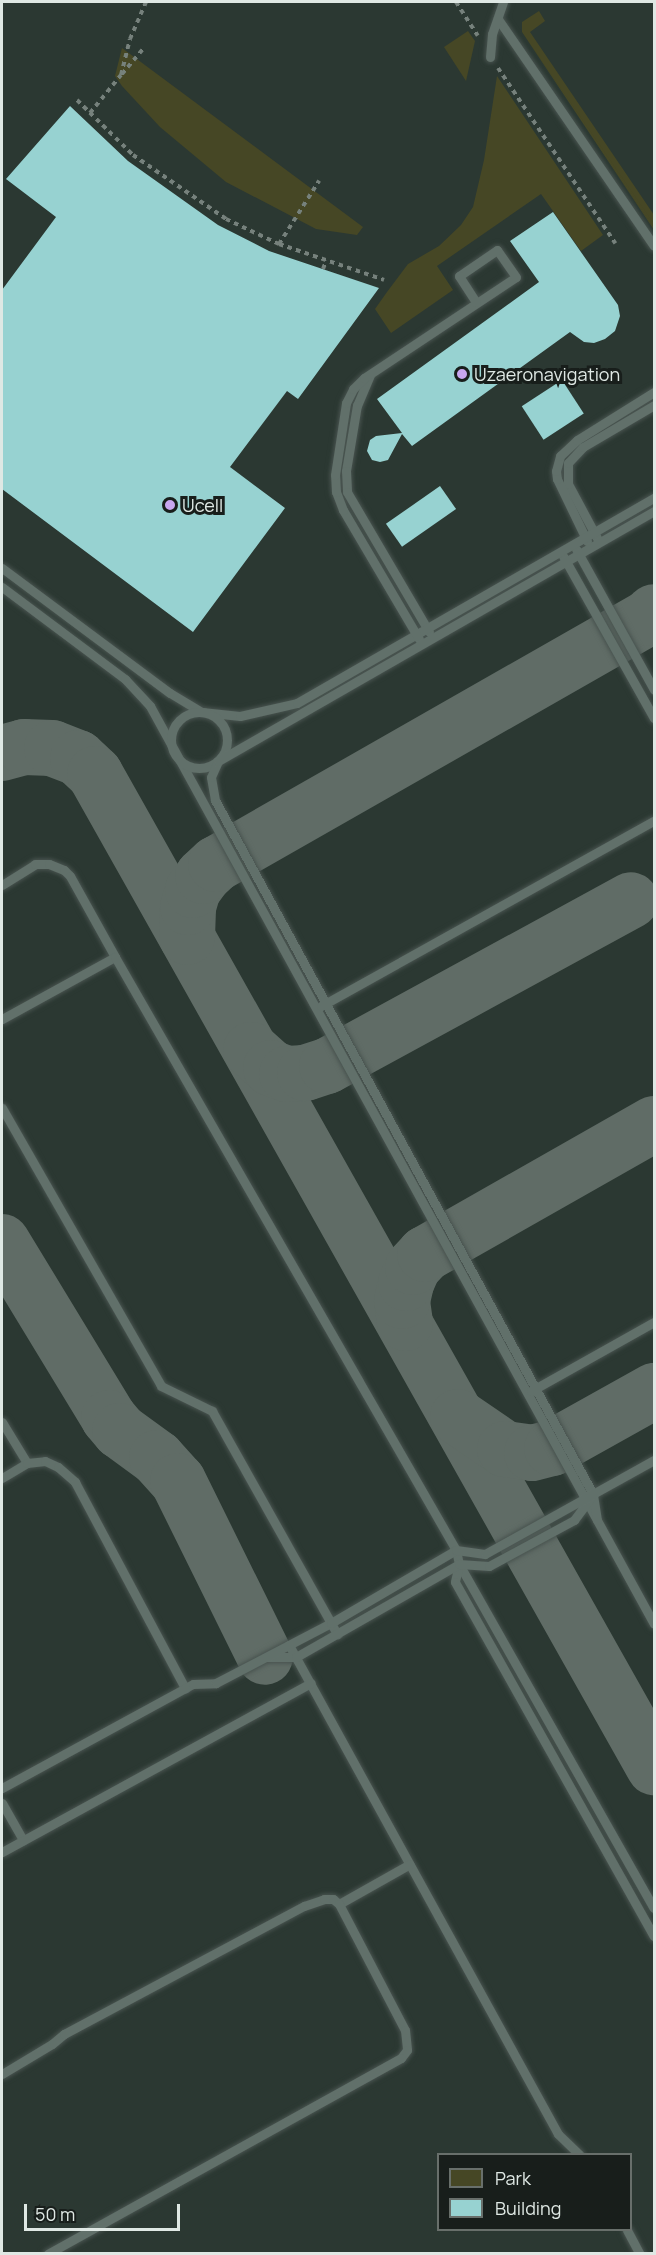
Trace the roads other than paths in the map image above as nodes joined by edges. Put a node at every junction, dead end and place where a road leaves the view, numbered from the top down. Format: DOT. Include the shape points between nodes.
graph roads {
  1 [pos="503,2"];
  2 [pos="498,19"];
  3 [pos="490,57"];
  4 [pos="654,246"];
  5 [pos="476,302"];
  6 [pos="373,371"];
  7 [pos="654,393"];
  8 [pos="654,405"];
  9 [pos="654,498"];
  10 [pos="654,511"];
  11 [pos="590,535"];
  12 [pos="599,543"];
  13 [pos="574,544"];
  14 [pos="590,548"];
  15 [pos="561,552"];
  16 [pos="579,554"];
  17 [pos="566,562"];
  18 [pos="2,568"];
  19 [pos="2,586"];
  20 [pos="427,628"];
  21 [pos="417,634"];
  22 [pos="433,638"];
  23 [pos="422,645"];
  24 [pos="654,688"];
  25 [pos="202,712"];
  26 [pos="654,718"];
  27 [pos="174,751"];
  28 [pos="218,761"];
  29 [pos="654,821"];
  30 [pos="2,885"];
  31 [pos="115,957"];
  32 [pos="326,1003"];
  33 [pos="316,1008"];
  34 [pos="2,1017"];
  35 [pos="2,1108"];
  36 [pos="654,1322"];
  37 [pos="532,1391"];
  38 [pos="2,1422"];
  39 [pos="654,1460"];
  40 [pos="27,1463"];
  41 [pos="2,1478"];
  42 [pos="589,1498"];
  43 [pos="456,1550"];
  44 [pos="459,1564"];
  45 [pos="331,1623"];
  46 [pos="654,1624"];
  47 [pos="337,1634"];
  48 [pos="289,1644"];
  49 [pos="296,1657"];
  50 [pos="265,1658"];
  51 [pos="311,1683"];
  52 [pos="185,1688"];
  53 [pos="2,1788"];
  54 [pos="2,1803"];
  55 [pos="23,1840"];
  56 [pos="2,1851"];
  57 [pos="411,1864"];
  58 [pos="339,1905"];
  59 [pos="654,1908"];
  60 [pos="654,1936"];
  61 [pos="2,2074"];
  62 [pos="578,2153"];
  63 [pos="628,2231"];
  64 [pos="48,2253"];
  65 [pos="640,2253"];
  1 -- 2 [label="lane"];
  2 -- 3 [label="lane"];
  2 -- 4 [label="lane"];
  5 -- 5 [label="lane" via="516,277 497,250 459,276"];
  5 -- 6 [label="lane"];
  6 -- 20 [label="lane" via="357,405 346,471 347,492"];
  6 -- 21 [label="lane" via="356,385 346,403 335,487 343,510"];
  7 -- 11 [label="lane" via="577,440 560,456 556,479"];
  8 -- 11 [label="lane" via="583,447 568,463 568,484"];
  9 -- 11 [label="lane"];
  10 -- 12 [label="lane"];
  11 -- 12 [label="lane"];
  11 -- 13 [label="lane"];
  11 -- 14 [label="lane"];
  12 -- 14 [label="lane"];
  13 -- 15 [label="lane"];
  13 -- 16 [label="lane"];
  14 -- 16 [label="lane"];
  15 -- 17 [label="lane"];
  15 -- 20 [label="lane"];
  16 -- 17 [label="lane"];
  16 -- 24 [label="lane"];
  17 -- 22 [label="lane"];
  17 -- 26 [label="lane"];
  18 -- 25 [label="lane" via="170,693"];
  19 -- 27 [label="lane" via="136,689 150,706"];
  20 -- 21 [label="lane"];
  20 -- 22 [label="lane"];
  21 -- 23 [label="lane"];
  21 -- 25 [label="lane" via="290,706 240,716"];
  22 -- 23 [label="lane"];
  23 -- 28 [label="lane"];
  25 -- 27 [label="lane" via="177,723 172,732"];
  25 -- 28 [label="lane" via="212,715 225,728 227,746"];
  27 -- 28 [label="lane" via="193,768"];
  27 -- 33 [label="lane"];
  28 -- 32 [label="lane" via="212,777 216,800"];
  29 -- 32 [label="lane"];
  30 -- 31 [label="lane" via="35,864 64,870"];
  31 -- 34 [label="lane"];
  31 -- 43 [label="lane"];
  32 -- 33 [label="lane"];
  32 -- 37 [label="lane"];
  33 -- 37 [label="lane"];
  35 -- 45 [label="lane" via="161,1386 212,1411"];
  36 -- 37 [label="lane"];
  37 -- 42 [label="lane"];
  38 -- 40 [label="lane"];
  39 -- 42 [label="lane"];
  40 -- 41 [label="lane"];
  40 -- 52 [label="lane" via="45,1461 75,1482"];
  42 -- 43 [label="lane" via="484,1554"];
  42 -- 44 [label="lane" via="574,1520 489,1566"];
  42 -- 46 [label="lane"];
  43 -- 44 [label="lane"];
  43 -- 45 [label="lane"];
  44 -- 47 [label="lane"];
  44 -- 59 [label="lane"];
  44 -- 60 [label="lane" via="455,1582"];
  45 -- 47 [label="lane"];
  45 -- 48 [label="lane"];
  47 -- 49 [label="lane"];
  48 -- 49 [label="lane"];
  48 -- 50 [label="lane"];
  49 -- 50 [label="lane"];
  49 -- 51 [label="lane"];
  50 -- 52 [label="lane" via="216,1683"];
  51 -- 55 [label="lane"];
  51 -- 57 [label="lane"];
  52 -- 53 [label="lane"];
  54 -- 55 [label="lane"];
  55 -- 56 [label="lane"];
  57 -- 58 [label="lane"];
  57 -- 62 [label="lane" via="558,2134"];
  58 -- 61 [label="lane" via="333,1899 324,1899 304,1906 64,2034"];
  58 -- 64 [label="lane" via="405,2030 407,2050 401,2058"];
  63 -- 65 [label="lane"];
}
